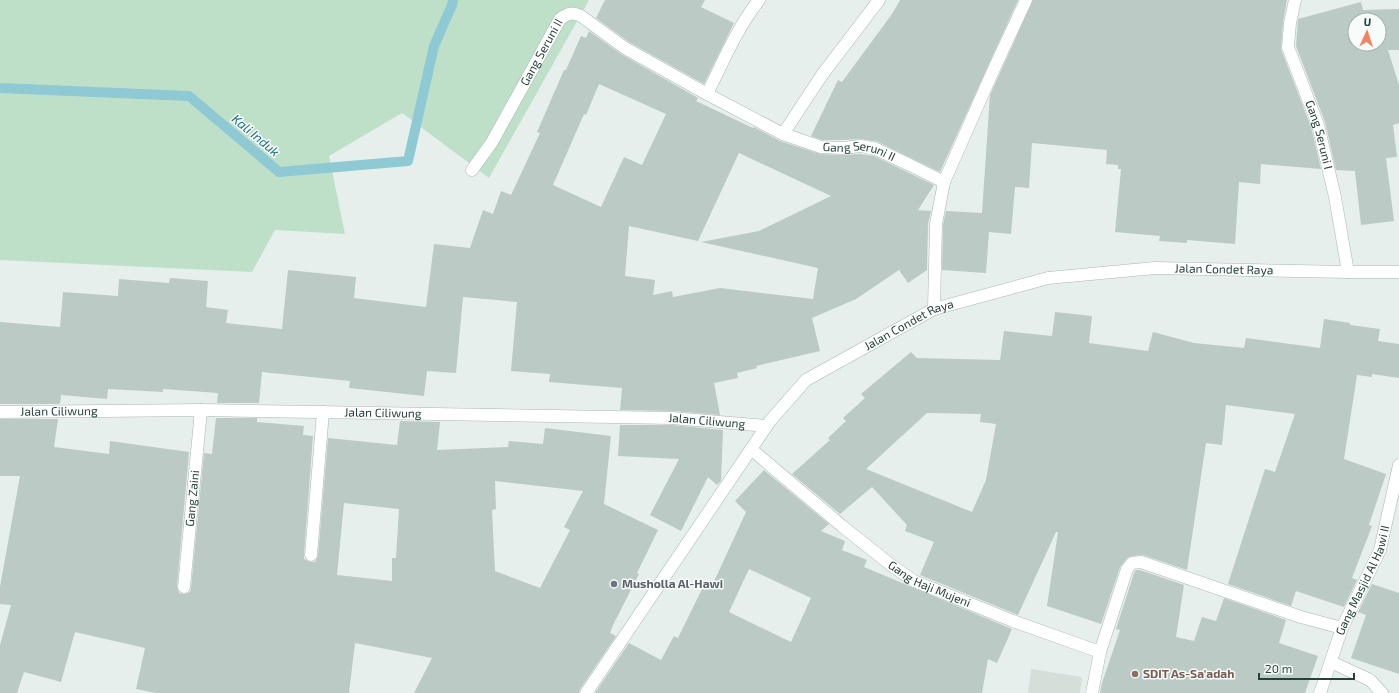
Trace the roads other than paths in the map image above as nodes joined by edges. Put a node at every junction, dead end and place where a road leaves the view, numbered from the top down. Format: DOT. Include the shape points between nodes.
graph roads {
  1 [pos="759,0"];
  2 [pos="879,0"];
  3 [pos="1026,0"];
  4 [pos="1295,0"];
  5 [pos="707,94"];
  6 [pos="783,134"];
  7 [pos="472,170"];
  8 [pos="944,182"];
  9 [pos="1348,272"];
  10 [pos="1399,272"];
  11 [pos="934,309"];
  12 [pos="201,410"];
  13 [pos="0,412"];
  14 [pos="323,412"];
  15 [pos="766,426"];
  16 [pos="751,449"];
  17 [pos="1399,465"];
  18 [pos="311,554"];
  19 [pos="184,588"];
  20 [pos="1342,628"];
  21 [pos="1100,652"];
  22 [pos="1331,662"];
  23 [pos="586,693"];
  24 [pos="1092,693"];
  25 [pos="1320,693"];
  26 [pos="1382,693"];
  1 -- 5 [label="street" via="748,14"];
  2 -- 6 [label="street" via="822,75"];
  3 -- 8 [label="street"];
  4 -- 9 [label="street, Gang Seruni I" via="1288,47 1318,125 1335,197"];
  5 -- 6 [label="street, Gang Seruni II"];
  5 -- 7 [label="street, Gang Seruni II" via="625,48 581,16 566,14 560,19 492,142"];
  6 -- 8 [label="street, Gang Seruni II" via="821,147 862,146 876,149"];
  8 -- 11 [label="street" via="936,224"];
  9 -- 10 [label="street, Jalan Condet Raya"];
  9 -- 11 [label="street, Jalan Condet Raya" via="1155,268 1048,278"];
  11 -- 15 [label="street, Jalan Condet Raya" via="806,380"];
  12 -- 13 [label="street, Jalan Ciliwung"];
  12 -- 14 [label="street, Jalan Ciliwung"];
  12 -- 19 [label="street, Gang Zaini"];
  14 -- 15 [label="street, Jalan Ciliwung" via="672,418"];
  14 -- 18 [label="street"];
  15 -- 16 [label="street, Jalan Condet Raya"];
  16 -- 21 [label="street, Gang Haji Mujeni" via="842,526 914,581 1012,621"];
  16 -- 23 [label="street, Jalan Condet Raya"];
  17 -- 20 [label="street, Gang Masjid Al Hawi II" via="1380,550"];
  20 -- 21 [label="street" via="1301,617 1141,562 1132,563 1127,569"];
  20 -- 22 [label="street, Gang Masjid Al Hawi II"];
  21 -- 24 [label="street"];
  22 -- 25 [label="street, Gang Masjid Al Hawi II"];
  22 -- 26 [label="street" via="1370,680"];
}
